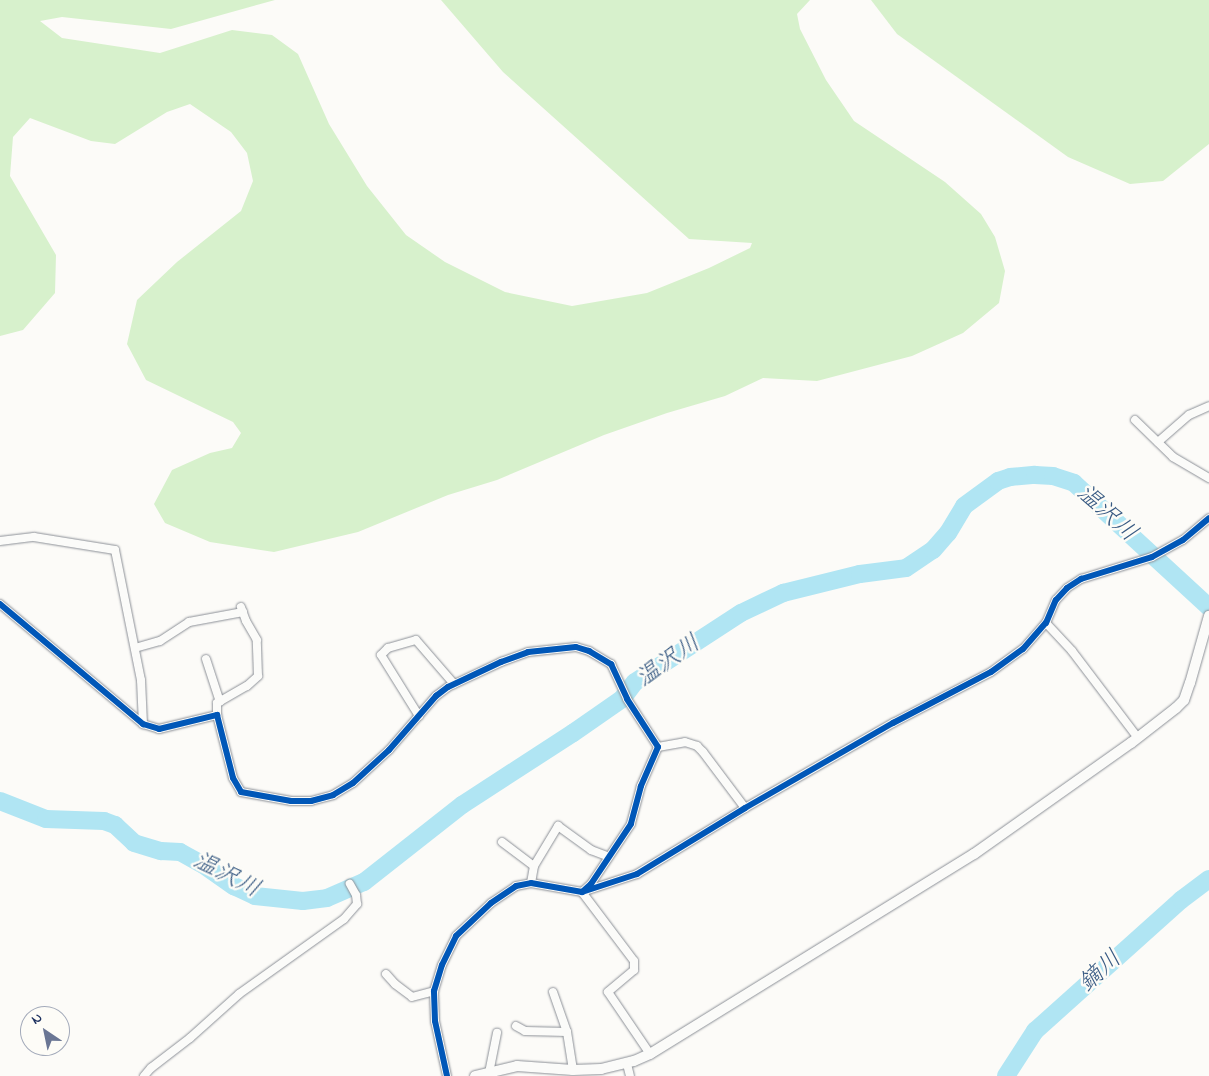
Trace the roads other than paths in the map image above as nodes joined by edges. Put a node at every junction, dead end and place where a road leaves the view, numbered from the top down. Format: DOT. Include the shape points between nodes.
graph roads {
  1 [pos="1209,406"];
  2 [pos="1135,420"];
  3 [pos="1158,442"];
  4 [pos="1209,478"];
  5 [pos="1209,518"];
  6 [pos="0,542"];
  7 [pos="0,604"];
  8 [pos="1209,616"];
  9 [pos="1046,623"];
  10 [pos="1206,636"];
  11 [pos="135,648"];
  12 [pos="206,659"];
  13 [pos="454,684"];
  14 [pos="220,702"];
  15 [pos="217,715"];
  16 [pos="418,716"];
  17 [pos="143,724"];
  18 [pos="1138,738"];
  19 [pos="658,746"];
  20 [pos="745,808"];
  21 [pos="502,842"];
  22 [pos="609,857"];
  23 [pos="534,866"];
  24 [pos="531,883"];
  25 [pos="350,884"];
  26 [pos="582,892"];
  27 [pos="386,974"];
  28 [pos="434,991"];
  29 [pos="552,992"];
  30 [pos="516,1026"];
  31 [pos="567,1032"];
  32 [pos="497,1033"];
  33 [pos="650,1054"];
  34 [pos="627,1064"];
  35 [pos="573,1070"];
  36 [pos="551,1072"];
  37 [pos="482,1075"];
  38 [pos="144,1076"];
  39 [pos="447,1076"];
  40 [pos="630,1076"];
  1 -- 3 [label="street" via="1189,415"];
  2 -- 3 [label="street"];
  3 -- 4 [label="street" via="1173,457"];
  5 -- 9 [label="street" via="1183,540 1152,557 1081,579 1067,588 1056,600"];
  6 -- 11 [label="street" via="34,538 116,550"];
  7 -- 17 [label="street"];
  8 -- 10 [label="street"];
  9 -- 18 [label="street" via="1072,651"];
  9 -- 20 [label="street" via="1023,649 991,672"];
  10 -- 18 [label="street" via="1184,700"];
  11 -- 14 [label="street" via="160,641 188,622 242,610 257,640 258,676"];
  11 -- 17 [label="street" via="141,680"];
  12 -- 14 [label="street"];
  13 -- 16 [label="street" via="436,696"];
  13 -- 16 [label="street" via="416,640 388,648 381,655"];
  13 -- 19 [label="street" via="528,652 576,647 611,664 627,699"];
  14 -- 15 [label="street" via="217,703"];
  15 -- 16 [label="street" via="233,778 241,792 298,801 333,795 353,783 389,750"];
  15 -- 17 [label="street" via="159,730"];
  18 -- 33 [label="street" via="974,854"];
  19 -- 20 [label="street" via="685,742 697,746"];
  19 -- 22 [label="street" via="641,786 631,824"];
  20 -- 26 [label="street" via="637,874"];
  21 -- 23 [label="street"];
  22 -- 23 [label="street" via="591,850 558,826"];
  22 -- 26 [label="street"];
  23 -- 24 [label="street"];
  24 -- 26 [label="street"];
  24 -- 28 [label="street" via="516,886 491,903 456,936"];
  25 -- 38 [label="street" via="357,904 344,919 239,994"];
  26 -- 33 [label="street" via="634,961 634,970 608,992"];
  27 -- 28 [label="street" via="412,997"];
  28 -- 39 [label="street" via="435,1021"];
  29 -- 31 [label="street"];
  30 -- 31 [label="street" via="524,1030"];
  31 -- 35 [label="street"];
  32 -- 37 [label="street"];
  33 -- 34 [label="street"];
  34 -- 35 [label="street"];
  34 -- 40 [label="street"];
  35 -- 36 [label="street"];
  36 -- 37 [label="street" via="517,1066"];
}
